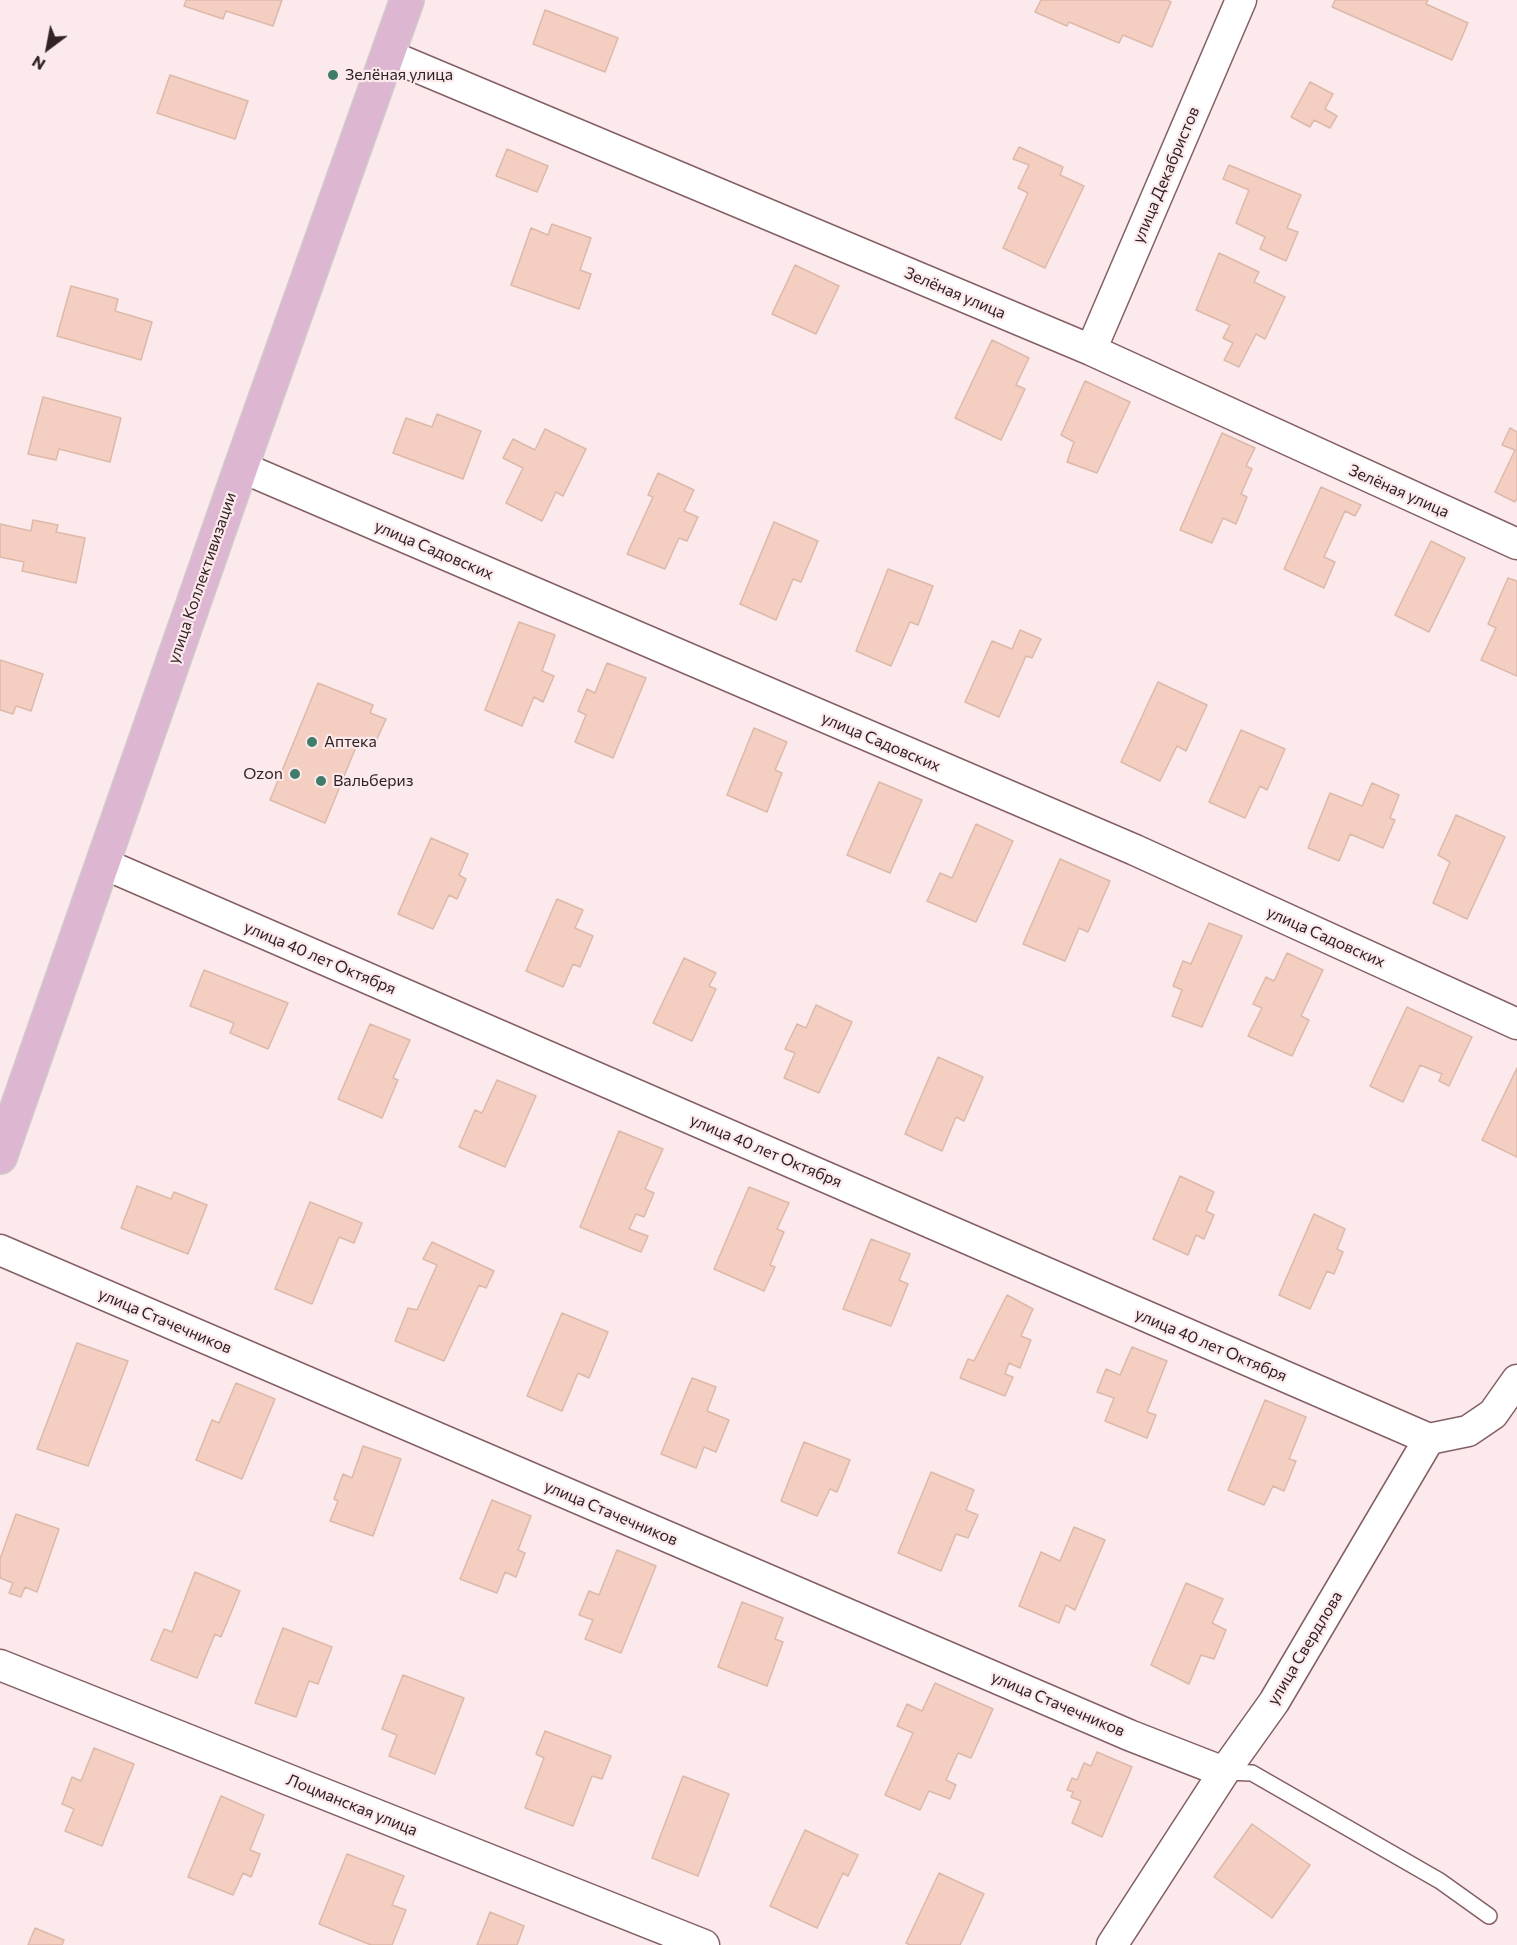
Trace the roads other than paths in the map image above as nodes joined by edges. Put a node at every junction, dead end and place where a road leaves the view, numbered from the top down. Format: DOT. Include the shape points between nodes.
graph roads {
  1 [pos="408,0"];
  2 [pos="1241,0"];
  3 [pos="388,55"];
  4 [pos="1091,350"];
  5 [pos="241,468"];
  6 [pos="1517,544"];
  7 [pos="102,863"];
  8 [pos="1517,1024"];
  9 [pos="0,1157"];
  10 [pos="0,1250"];
  11 [pos="1517,1380"];
  12 [pos="1429,1439"];
  13 [pos="0,1665"];
  14 [pos="1224,1772"];
  15 [pos="1489,1917"];
  16 [pos="704,1945"];
  17 [pos="1112,1945"];
  1 -- 3 [label="main road, улица Коллективизации"];
  2 -- 4 [label="street, улица Декабристов"];
  3 -- 4 [label="street, Зелёная улица"];
  3 -- 5 [label="main road, улица Коллективизации"];
  4 -- 6 [label="street, Зелёная улица"];
  5 -- 7 [label="main road, улица Коллективизации"];
  5 -- 8 [label="street, улица Садовских" via="1135,850"];
  7 -- 9 [label="main road, улица Коллективизации"];
  7 -- 12 [label="street, улица 40 лет Октября"];
  10 -- 14 [label="street, улица Стачечников"];
  11 -- 12 [label="street" via="1493,1414 1468,1431"];
  12 -- 14 [label="street, улица Свердлова" via="1274,1702"];
  13 -- 16 [label="street, Лоцманская улица"];
  14 -- 15 [label="lane" via="1252,1773 1440,1881"];
  14 -- 17 [label="street, улица Свердлова"];
}
